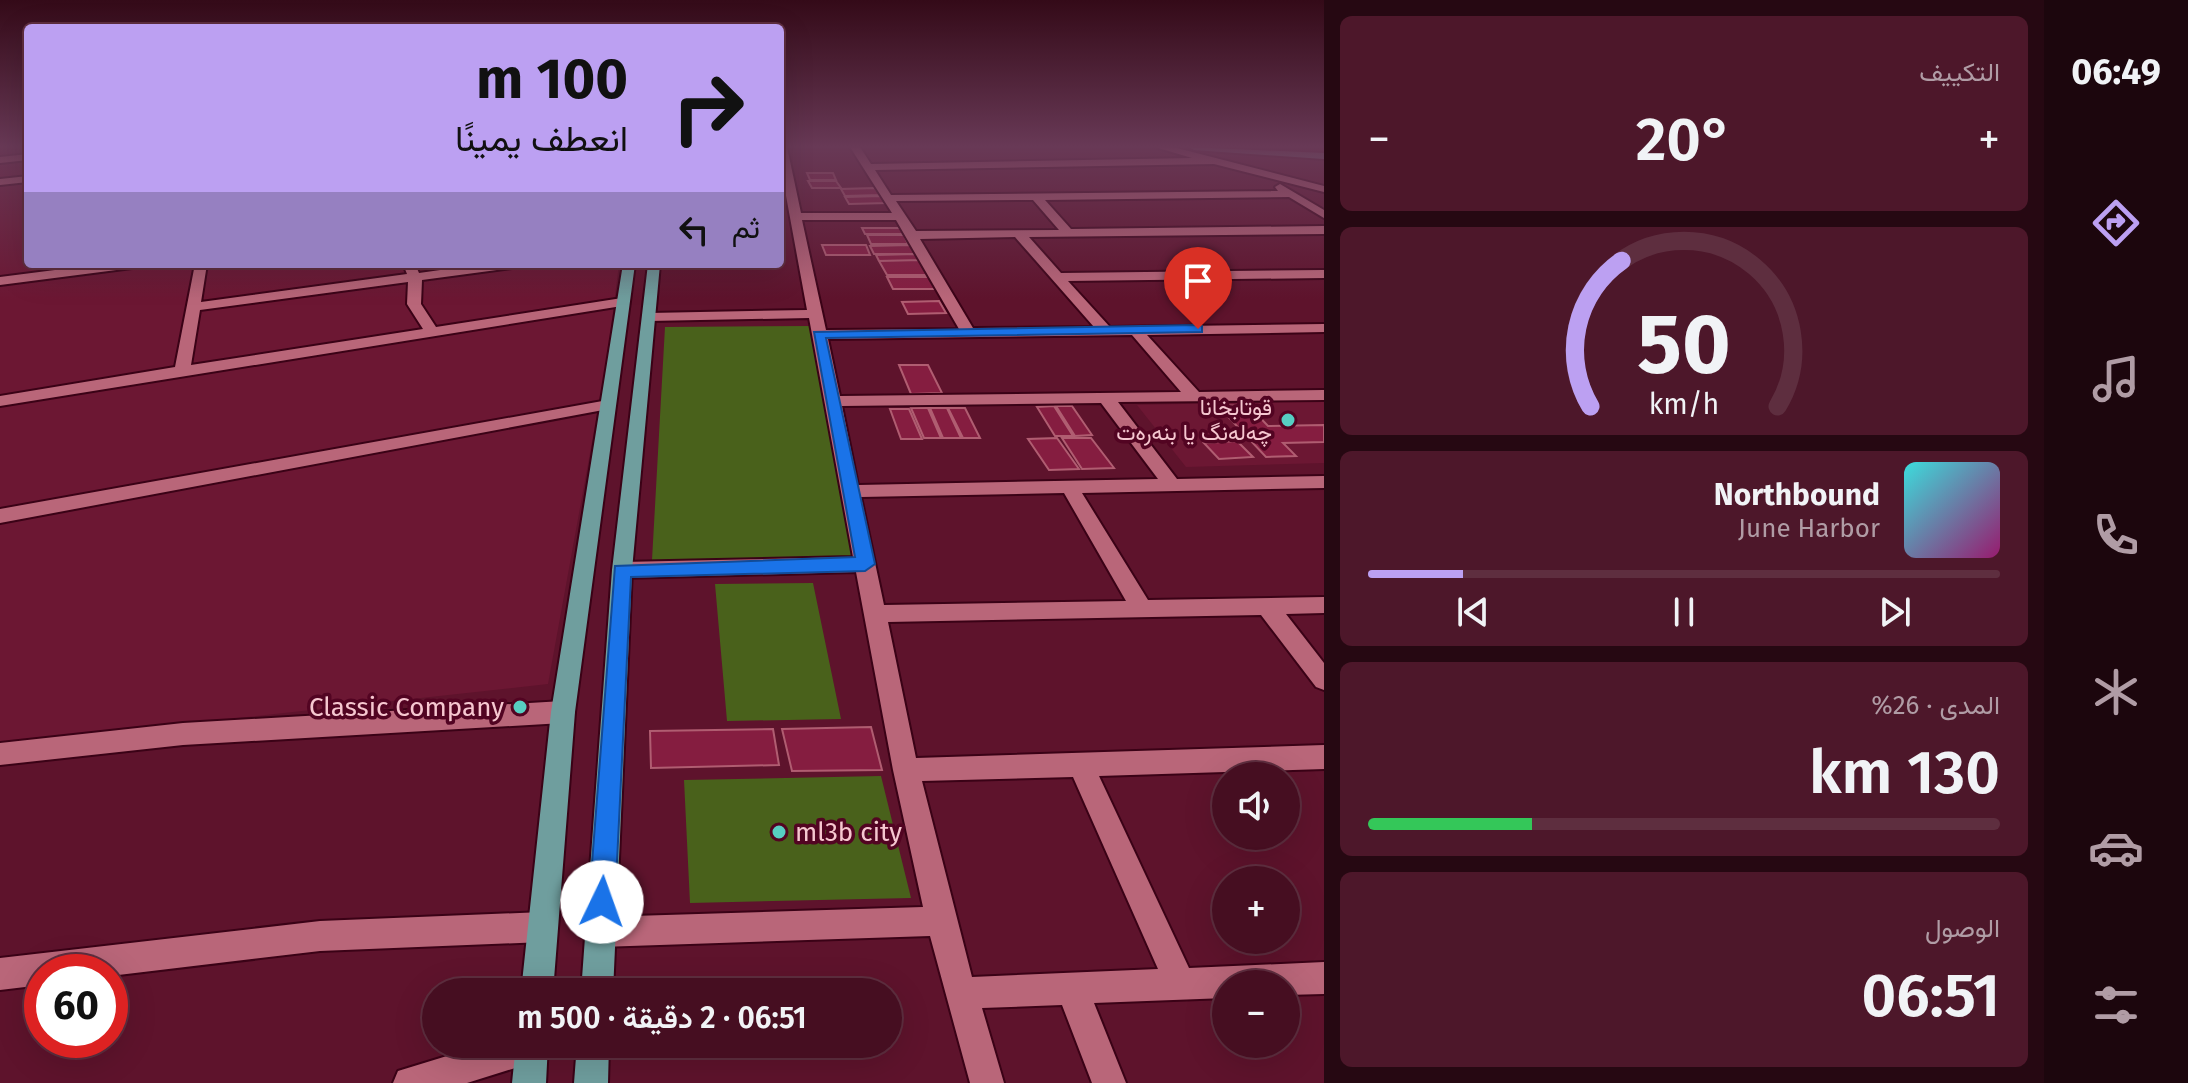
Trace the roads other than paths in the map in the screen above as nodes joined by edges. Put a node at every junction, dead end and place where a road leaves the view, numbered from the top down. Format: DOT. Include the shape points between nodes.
graph roads {
  1 [pos="790,198"];
  2 [pos="889,198"];
  3 [pos="923,198"];
  4 [pos="1037,198"];
  5 [pos="1296,198"];
  6 [pos="1324,215"];
  7 [pos="899,216"];
  8 [pos="796,217"];
  9 [pos="1324,230"];
  10 [pos="1068,233"];
  11 [pos="1019,234"];
  12 [pos="912,235"];
  13 [pos="200,268"];
  14 [pos="411,268"];
  15 [pos="484,268"];
  16 [pos="628,268"];
  17 [pos="654,268"];
  18 [pos="47,269"];
  19 [pos="1324,274"];
  20 [pos="1059,277"];
  21 [pos="415,278"];
  22 [pos="0,281"];
  23 [pos="622,302"];
  24 [pos="193,307"];
  25 [pos="649,317"];
  26 [pos="817,324"];
  27 [pos="1324,328"];
  28 [pos="1105,330"];
  29 [pos="1135,330"];
  30 [pos="432,332"];
  31 [pos="968,332"];
  32 [pos="182,371"];
  33 [pos="1193,395"];
  34 [pos="1324,395"];
  35 [pos="1105,397"];
  36 [pos="0,401"];
  37 [pos="834,401"];
  38 [pos="608,405"];
  39 [pos="1324,482"];
  40 [pos="1172,485"];
  41 [pos="1070,488"];
  42 [pos="852,491"];
  43 [pos="0,516"];
  44 [pos="865,564"];
  45 [pos="622,570"];
  46 [pos="1324,605"];
  47 [pos="1267,606"];
  48 [pos="1141,607"];
  49 [pos="877,614"];
  50 [pos="1324,680"];
  51 [pos="563,712"];
  52 [pos="0,754"];
  53 [pos="1324,757"];
  54 [pos="1080,764"];
  55 [pos="906,770"];
  56 [pos="941,921"];
  57 [pos="543,927"];
  58 [pos="600,932"];
  59 [pos="0,974"];
  60 [pos="538,978"];
  61 [pos="598,978"];
  62 [pos="1324,978"];
  63 [pos="1181,985"];
  64 [pos="1072,989"];
  65 [pos="963,993"];
  66 [pos="492,1058"];
  67 [pos="531,1058"];
  68 [pos="592,1058"];
  69 [pos="410,1083"];
  70 [pos="529,1083"];
  71 [pos="591,1083"];
  72 [pos="987,1083"];
  73 [pos="1109,1083"];
  1 -- 8 [label="street"];
  2 -- 3 [label="street"];
  2 -- 7 [label="street"];
  4 -- 10 [label="street"];
  5 -- 6 [label="street"];
  7 -- 8 [label="street"];
  7 -- 12 [label="street"];
  8 -- 26 [label="street"];
  9 -- 10 [label="street"];
  10 -- 11 [label="street"];
  11 -- 12 [label="street"];
  11 -- 20 [label="street"];
  12 -- 31 [label="street"];
  13 -- 24 [label="street"];
  14 -- 21 [label="street"];
  15 -- 21 [label="street"];
  16 -- 23 [label="main road"];
  17 -- 25 [label="main road"];
  18 -- 22 [label="street"];
  19 -- 20 [label="street"];
  20 -- 28 [label="street"];
  21 -- 24 [label="street"];
  21 -- 30 [label="street" via="414,304"];
  23 -- 30 [label="street"];
  23 -- 38 [label="main road"];
  24 -- 32 [label="street"];
  25 -- 26 [label="street"];
  25 -- 45 [label="main road"];
  26 -- 31 [label="street"];
  26 -- 37 [label="street"];
  27 -- 29 [label="street"];
  28 -- 29 [label="street"];
  28 -- 31 [label="street"];
  29 -- 33 [label="street"];
  30 -- 32 [label="street"];
  32 -- 36 [label="street"];
  33 -- 34 [label="street"];
  33 -- 35 [label="street"];
  35 -- 37 [label="street"];
  35 -- 40 [label="street"];
  37 -- 42 [label="street"];
  38 -- 43 [label="street"];
  38 -- 51 [label="main road"];
  39 -- 40 [label="street"];
  40 -- 41 [label="street"];
  41 -- 42 [label="street"];
  41 -- 48 [label="street"];
  42 -- 44 [label="street"];
  44 -- 45 [label="street"];
  44 -- 49 [label="street"];
  45 -- 58 [label="main road"];
  46 -- 47 [label="street"];
  47 -- 48 [label="street"];
  47 -- 50 [label="street"];
  48 -- 49 [label="street"];
  49 -- 55 [label="street"];
  51 -- 52 [label="street" via="183,734"];
  51 -- 57 [label="main road"];
  53 -- 54 [label="street"];
  54 -- 55 [label="street"];
  54 -- 63 [label="street"];
  55 -- 56 [label="street"];
  56 -- 58 [label="street"];
  56 -- 65 [label="street"];
  57 -- 59 [label="street" via="320,936"];
  57 -- 60 [label="main road"];
  58 -- 61 [label="main road"];
  62 -- 63 [label="street"];
  63 -- 64 [label="street"];
  64 -- 65 [label="street"];
  64 -- 73 [label="street"];
  65 -- 72 [label="street"];
  66 -- 69 [label="street"];
  67 -- 70 [label="main road"];
  68 -- 71 [label="main road"];
}
